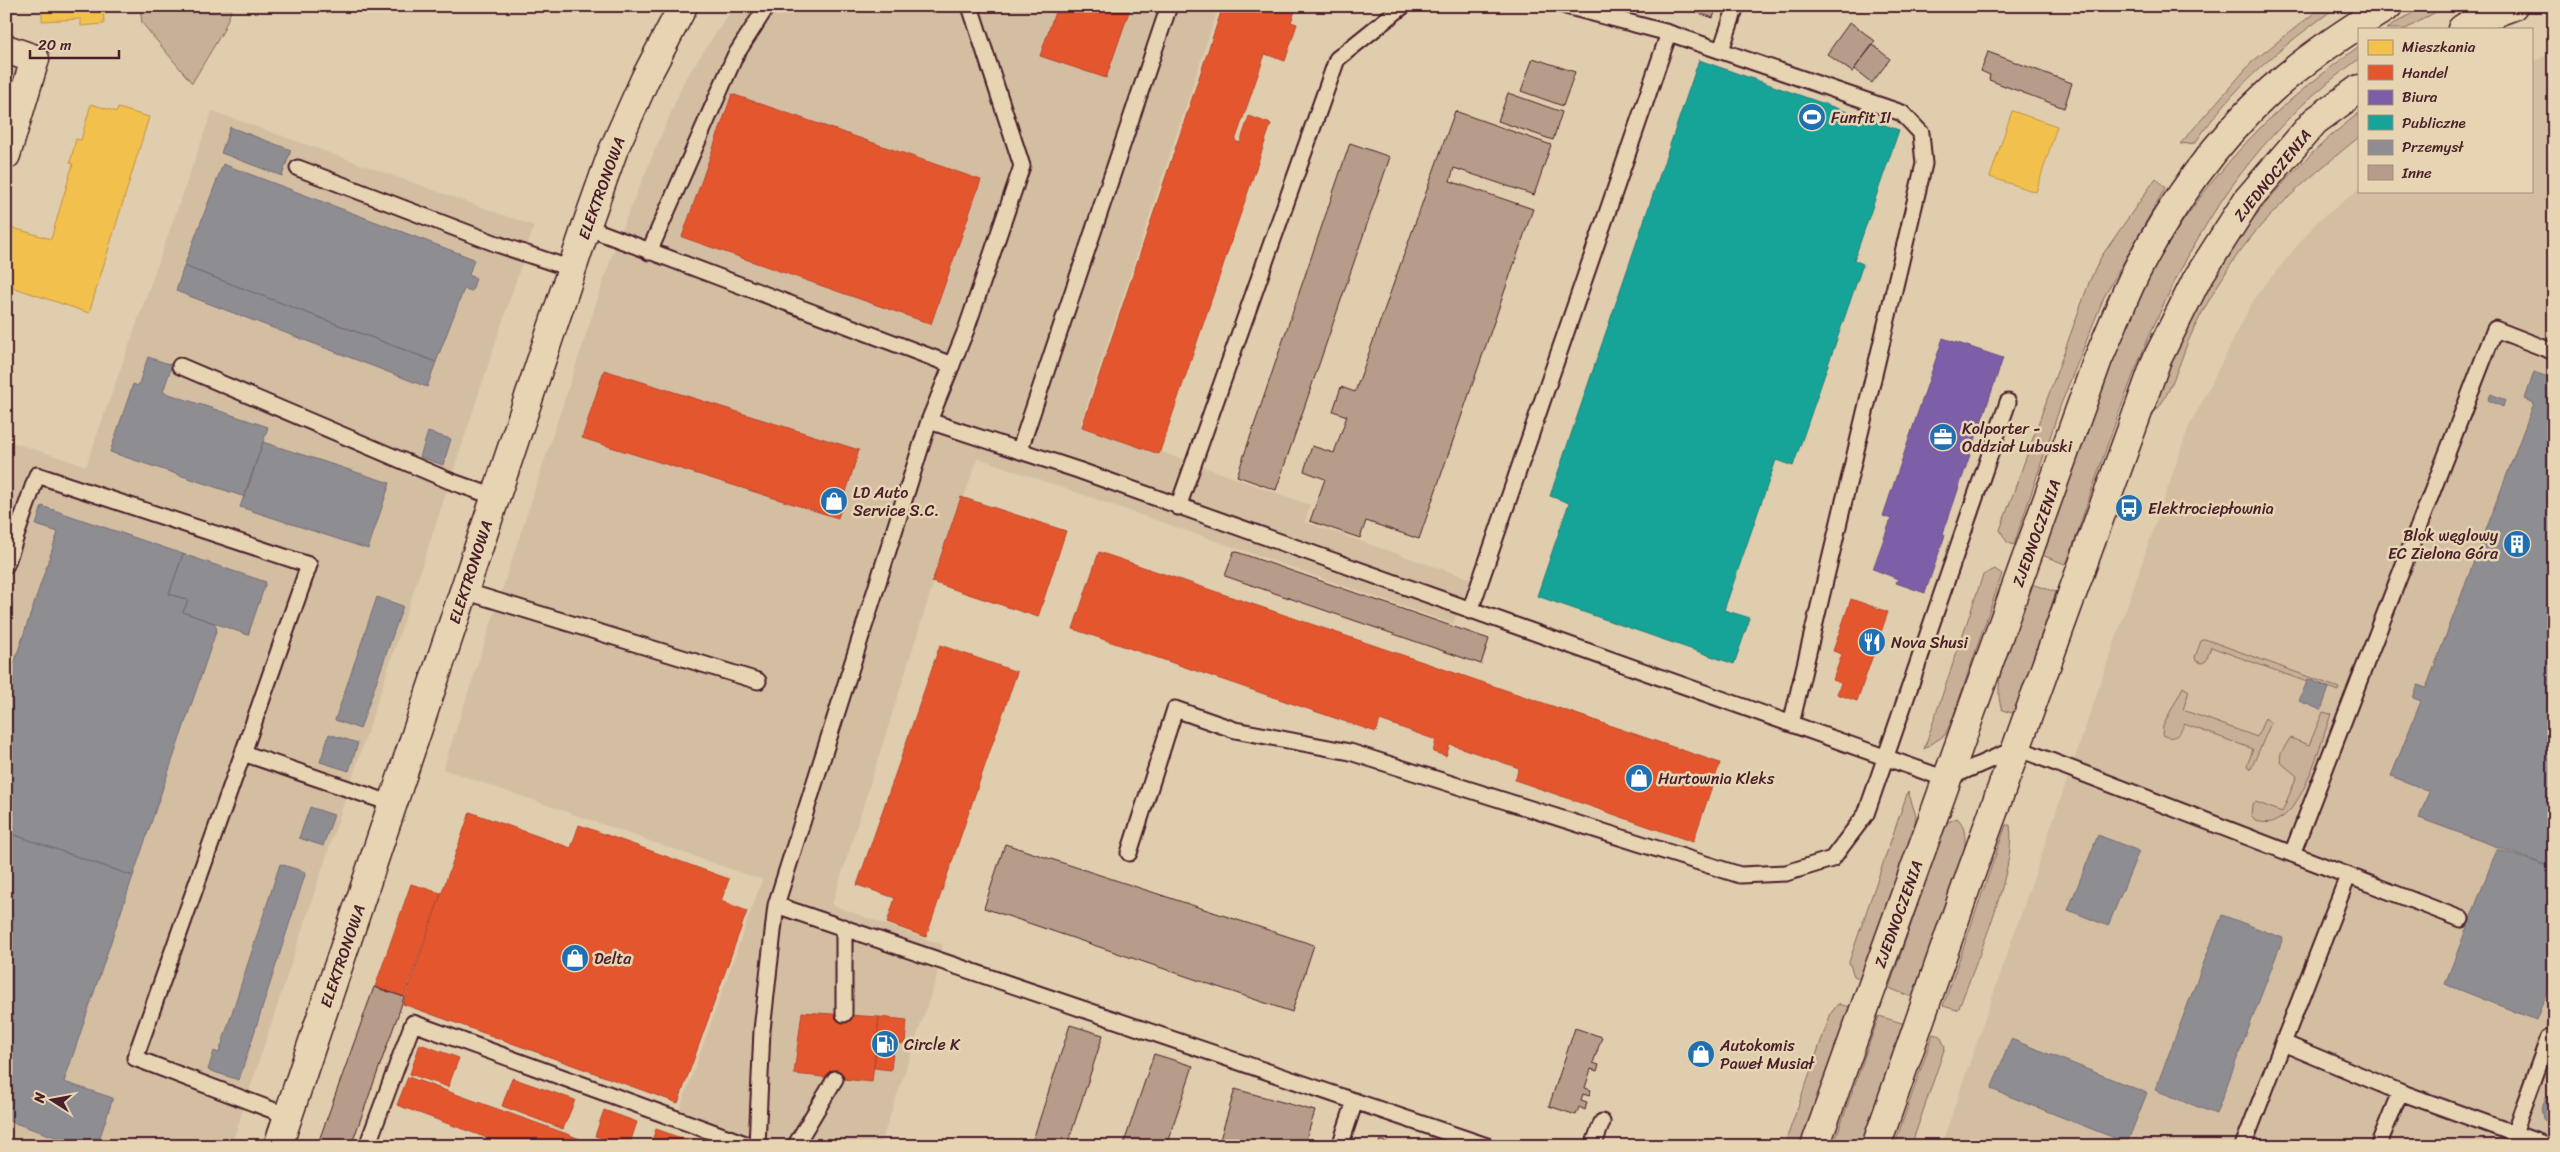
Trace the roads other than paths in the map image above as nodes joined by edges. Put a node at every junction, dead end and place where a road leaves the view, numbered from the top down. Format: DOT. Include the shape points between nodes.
graph roads {
  1 [pos="683,6"];
  2 [pos="767,6"];
  3 [pos="970,6"];
  4 [pos="1169,6"];
  5 [pos="1403,6"];
  6 [pos="1566,6"];
  7 [pos="1736,6"];
  8 [pos="2388,6"];
  9 [pos="2513,6"];
  10 [pos="2475,18"];
  11 [pos="1669,32"];
  12 [pos="6,49"];
  13 [pos="1722,50"];
  14 [pos="2358,90"];
  15 [pos="6,155"];
  16 [pos="298,168"];
  17 [pos="586,227"];
  18 [pos="650,252"];
  19 [pos="572,269"];
  20 [pos="2554,352"];
  21 [pos="952,365"];
  22 [pos="180,366"];
  23 [pos="2008,402"];
  24 [pos="929,421"];
  25 [pos="1020,449"];
  26 [pos="495,497"];
  27 [pos="1178,507"];
  28 [pos="6,565"];
  29 [pos="464,591"];
  30 [pos="1470,611"];
  31 [pos="758,682"];
  32 [pos="1791,724"];
  33 [pos="2017,748"];
  34 [pos="244,753"];
  35 [pos="1886,758"];
  36 [pos="1946,779"];
  37 [pos="393,804"];
  38 [pos="1129,853"];
  39 [pos="2292,854"];
  40 [pos="2348,876"];
  41 [pos="776,905"];
  42 [pos="2461,919"];
  43 [pos="844,927"];
  44 [pos="844,1014"];
  45 [pos="2549,1036"];
  46 [pos="2283,1042"];
  47 [pos="835,1079"];
  48 [pos="2400,1092"];
  49 [pos="1355,1101"];
  50 [pos="288,1116"];
  51 [pos="1602,1122"];
  52 [pos="2514,1133"];
  53 [pos="278,1146"];
  54 [pos="367,1146"];
  55 [pos="751,1146"];
  56 [pos="757,1146"];
  57 [pos="795,1146"];
  58 [pos="1340,1146"];
  59 [pos="1488,1146"];
  60 [pos="1593,1146"];
  61 [pos="1815,1146"];
  62 [pos="1876,1146"];
  63 [pos="2243,1146"];
  64 [pos="2378,1146"];
  65 [pos="2549,1146"];
  1 -- 17 [label="main road, ELEKTRONOWA" via="644,79"];
  2 -- 18 [label="lane" via="734,56"];
  3 -- 21 [label="lane" via="1022,166 999,239"];
  4 -- 25 [label="lane"];
  5 -- 27 [label="lane" via="1337,59"];
  6 -- 11 [label="lane"];
  7 -- 13 [label="lane"];
  8 -- 36 [label="main road, ZJEDNOCZENIA" via="2357,24 2271,90 2224,140 2186,190 2137,272 2098,359"];
  9 -- 10 [label="main road"];
  11 -- 13 [label="lane"];
  11 -- 30 [label="lane"];
  12 -- 15 [label="main road" via="35,58"];
  13 -- 32 [label="lane" via="1902,112 1920,133 1924,164"];
  14 -- 33 [label="main road, ZJEDNOCZENIA" via="2316,121 2248,199 2197,278 2157,359"];
  16 -- 19 [label="lane"];
  17 -- 18 [label="lane"];
  17 -- 19 [label="main road, ELEKTRONOWA"];
  18 -- 21 [label="lane"];
  19 -- 26 [label="main road, ELEKTRONOWA"];
  20 -- 39 [label="lane" via="2495,329"];
  21 -- 24 [label="lane"];
  22 -- 26 [label="lane" via="450,481"];
  23 -- 35 [label="lane"];
  24 -- 25 [label="lane"];
  24 -- 41 [label="lane"];
  25 -- 27 [label="lane"];
  26 -- 29 [label="main road, ELEKTRONOWA"];
  27 -- 30 [label="lane"];
  28 -- 34 [label="lane" via="37,475 309,565"];
  29 -- 31 [label="lane"];
  29 -- 37 [label="main road, ELEKTRONOWA"];
  30 -- 32 [label="lane"];
  32 -- 35 [label="lane"];
  33 -- 36 [label="lane"];
  33 -- 39 [label="lane"];
  33 -- 62 [label="main road, ZJEDNOCZENIA"];
  34 -- 37 [label="lane"];
  34 -- 50 [label="lane" via="135,1058"];
  35 -- 36 [label="lane"];
  35 -- 38 [label="lane" via="1866,814 1832,859 1786,873 1740,876 1350,752 1235,730 1175,709"];
  36 -- 61 [label="main road, ZJEDNOCZENIA"];
  37 -- 50 [label="main road, ELEKTRONOWA"];
  39 -- 40 [label="lane"];
  40 -- 42 [label="lane"];
  40 -- 46 [label="lane"];
  41 -- 43 [label="lane"];
  41 -- 56 [label="lane" via="762,1030"];
  43 -- 44 [label="lane"];
  43 -- 49 [label="lane"];
  45 -- 52 [label="lane"];
  46 -- 48 [label="lane"];
  46 -- 63 [label="lane"];
  47 -- 57 [label="lane"];
  48 -- 52 [label="lane"];
  48 -- 64 [label="lane"];
  49 -- 58 [label="lane"];
  49 -- 59 [label="lane"];
  50 -- 53 [label="main road, ELEKTRONOWA"];
  51 -- 60 [label="lane"];
  52 -- 65 [label="lane"];
  54 -- 55 [label="lane" via="412,1023"];
}
